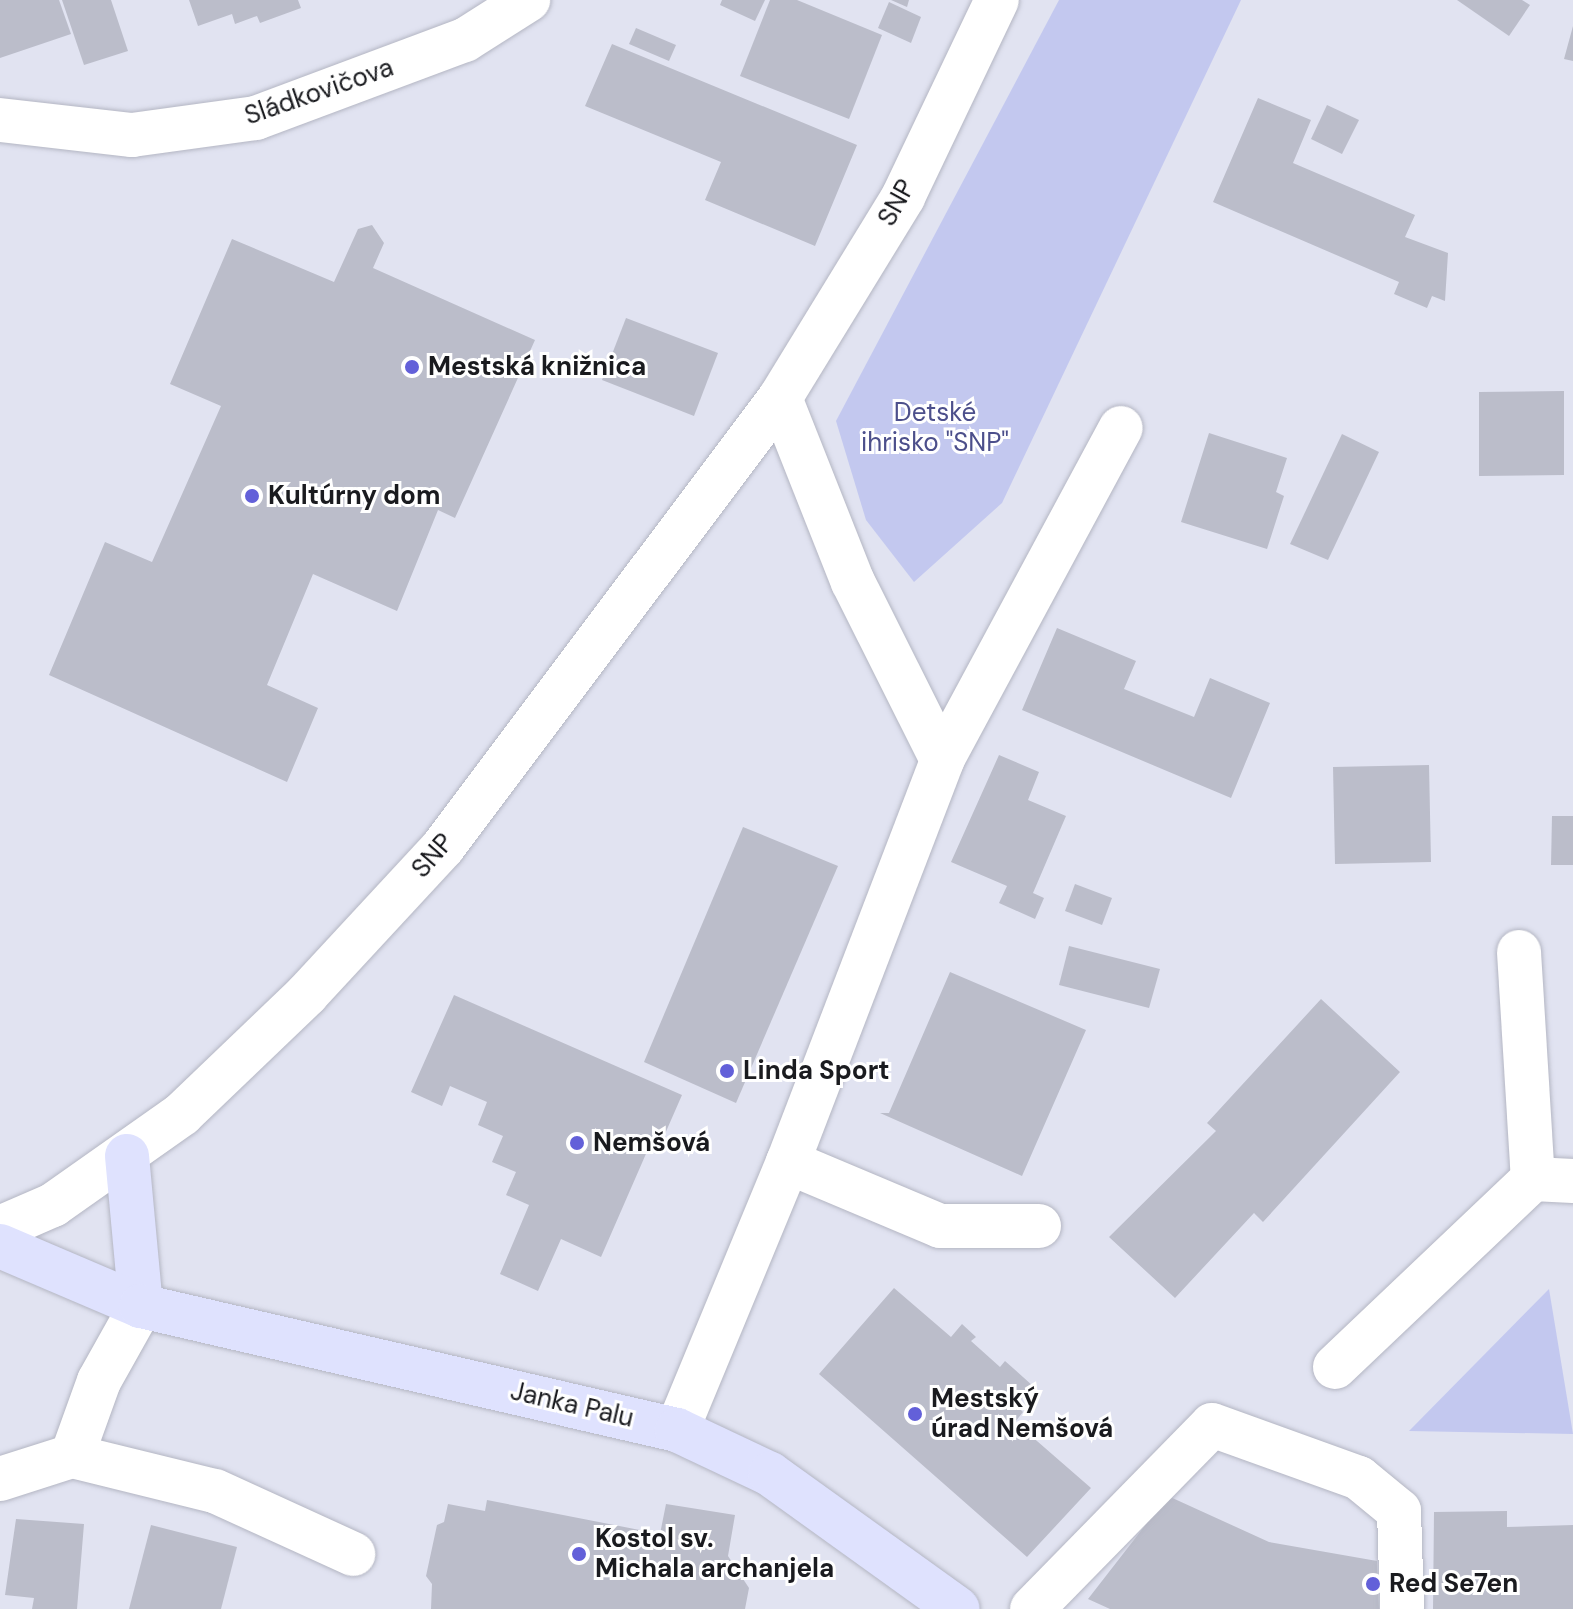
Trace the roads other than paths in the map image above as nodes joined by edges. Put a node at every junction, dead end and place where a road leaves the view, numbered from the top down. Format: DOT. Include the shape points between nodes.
graph roads {
  1 [pos="528,0"];
  2 [pos="997,0"];
  3 [pos="0,120"];
  4 [pos="780,398"];
  5 [pos="1121,428"];
  6 [pos="942,760"];
  7 [pos="1519,952"];
  8 [pos="127,1156"];
  9 [pos="788,1162"];
  10 [pos="1553,1180"];
  11 [pos="1039,1226"];
  12 [pos="0,1228"];
  13 [pos="0,1246"];
  14 [pos="141,1306"];
  15 [pos="1335,1367"];
  16 [pos="677,1430"];
  17 [pos="35,1469"];
  18 [pos="353,1554"];
  19 [pos="958,1609"];
  20 [pos="1032,1609"];
  21 [pos="1402,1609"];
  1 -- 3 [label="street, Sládkovičova" via="465,40 256,118 132,135"];
  2 -- 4 [label="street, SNP" via="903,197"];
  4 -- 6 [label="street" via="853,582"];
  4 -- 8 [label="street, SNP" via="443,847 307,994 182,1114"];
  5 -- 6 [label="street"];
  6 -- 9 [label="street"];
  7 -- 10 [label="street"];
  8 -- 12 [label="street, SNP" via="53,1205"];
  8 -- 14 [label="main road"];
  9 -- 11 [label="street" via="940,1226"];
  9 -- 16 [label="street"];
  10 -- 15 [label="street"];
  13 -- 14 [label="main road, Janka Palu"];
  14 -- 16 [label="main road, Janka Palu"];
  14 -- 17 [label="street" via="99,1381"];
  16 -- 19 [label="main road, Janka Palu" via="770,1474"];
  17 -- 18 [label="street" via="215,1491"];
  20 -- 21 [label="street" via="1212,1425 1359,1478 1399,1511"];
}
